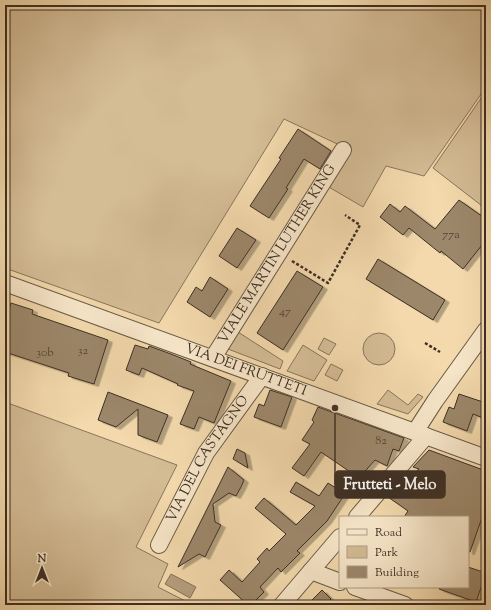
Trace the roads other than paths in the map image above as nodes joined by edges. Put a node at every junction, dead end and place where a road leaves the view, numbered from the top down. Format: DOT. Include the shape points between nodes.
graph roads {
  1 [pos="342,150"];
  2 [pos="5,283"];
  3 [pos="486,330"];
  4 [pos="213,358"];
  5 [pos="262,376"];
  6 [pos="420,434"];
  7 [pos="486,458"];
  8 [pos="358,516"];
  9 [pos="339,538"];
  10 [pos="159,545"];
  11 [pos="311,571"];
  12 [pos="339,582"];
  13 [pos="358,588"];
  14 [pos="282,605"];
  15 [pos="405,605"];
  1 -- 4 [label="street, VIALE MARTIN LUTHER KING"];
  2 -- 4 [label="street, VIA DEI FRUTTETI"];
  3 -- 6 [label="street" via="435,401"];
  4 -- 5 [label="street, VIA DEI FRUTTETI"];
  5 -- 6 [label="street, VIA DEI FRUTTETI"];
  5 -- 10 [label="street, VIA DEL CASTAGNO" via="206,453"];
  6 -- 7 [label="street, VIA DEI FRUTTETI"];
  6 -- 8 [label="street"];
  9 -- 11 [label="street"];
  11 -- 12 [label="street"];
  11 -- 14 [label="street"];
  13 -- 15 [label="street"];
}
